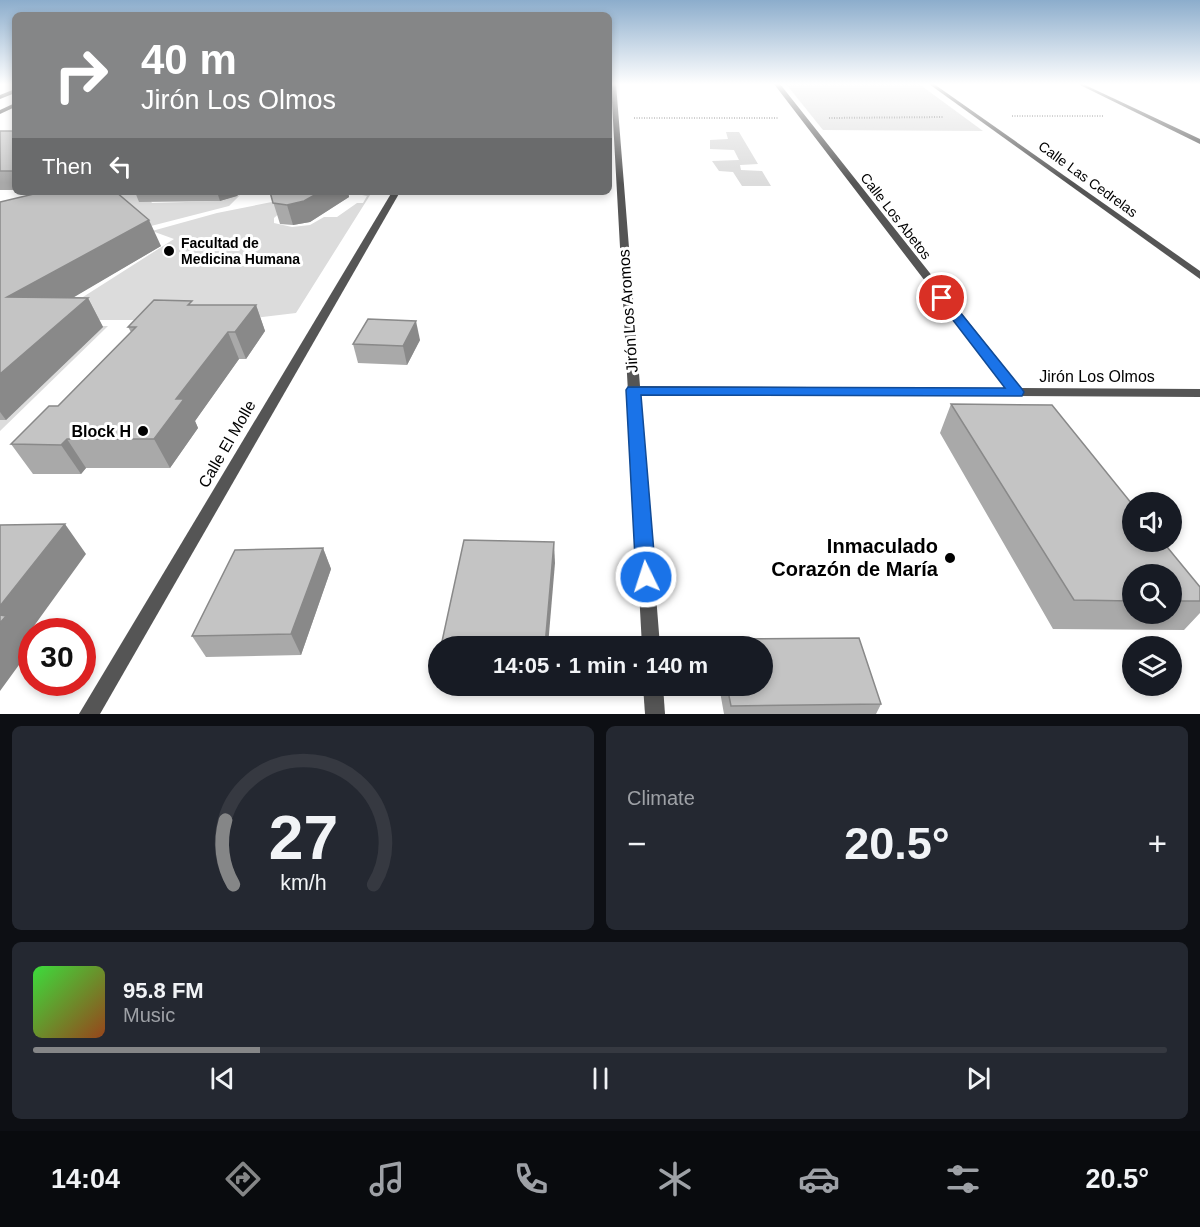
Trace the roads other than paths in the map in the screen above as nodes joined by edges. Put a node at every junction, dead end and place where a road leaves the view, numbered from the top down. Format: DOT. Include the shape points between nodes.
graph roads {
  1 [pos="615,117"];
  2 [pos="803,117"];
  3 [pos="979,117"];
  4 [pos="1149,117"];
  5 [pos="613,140"];
  6 [pos="1200,142"];
  7 [pos="394,195"];
  8 [pos="1200,276"];
  9 [pos="633,390"];
  10 [pos="1017,392"];
  11 [pos="1200,393"];
  12 [pos="650,636"];
  13 [pos="654,696"];
  14 [pos="89,714"];
  15 [pos="655,714"];
  1 -- 5 [label="street, Jirón Los Aromos"];
  2 -- 10 [label="street, Calle Los Abetos"];
  3 -- 8 [label="street, Calle Las Cedrelas"];
  4 -- 6 [label="street"];
  5 -- 9 [label="street, Jirón Los Aromos"];
  7 -- 14 [label="street, Calle El Molle"];
  9 -- 10 [label="street, Jirón Los Olmos"];
  9 -- 12 [label="street, Jirón Los Aromos"];
  10 -- 11 [label="street, Jirón Los Olmos"];
  13 -- 15 [label="street"];
}
